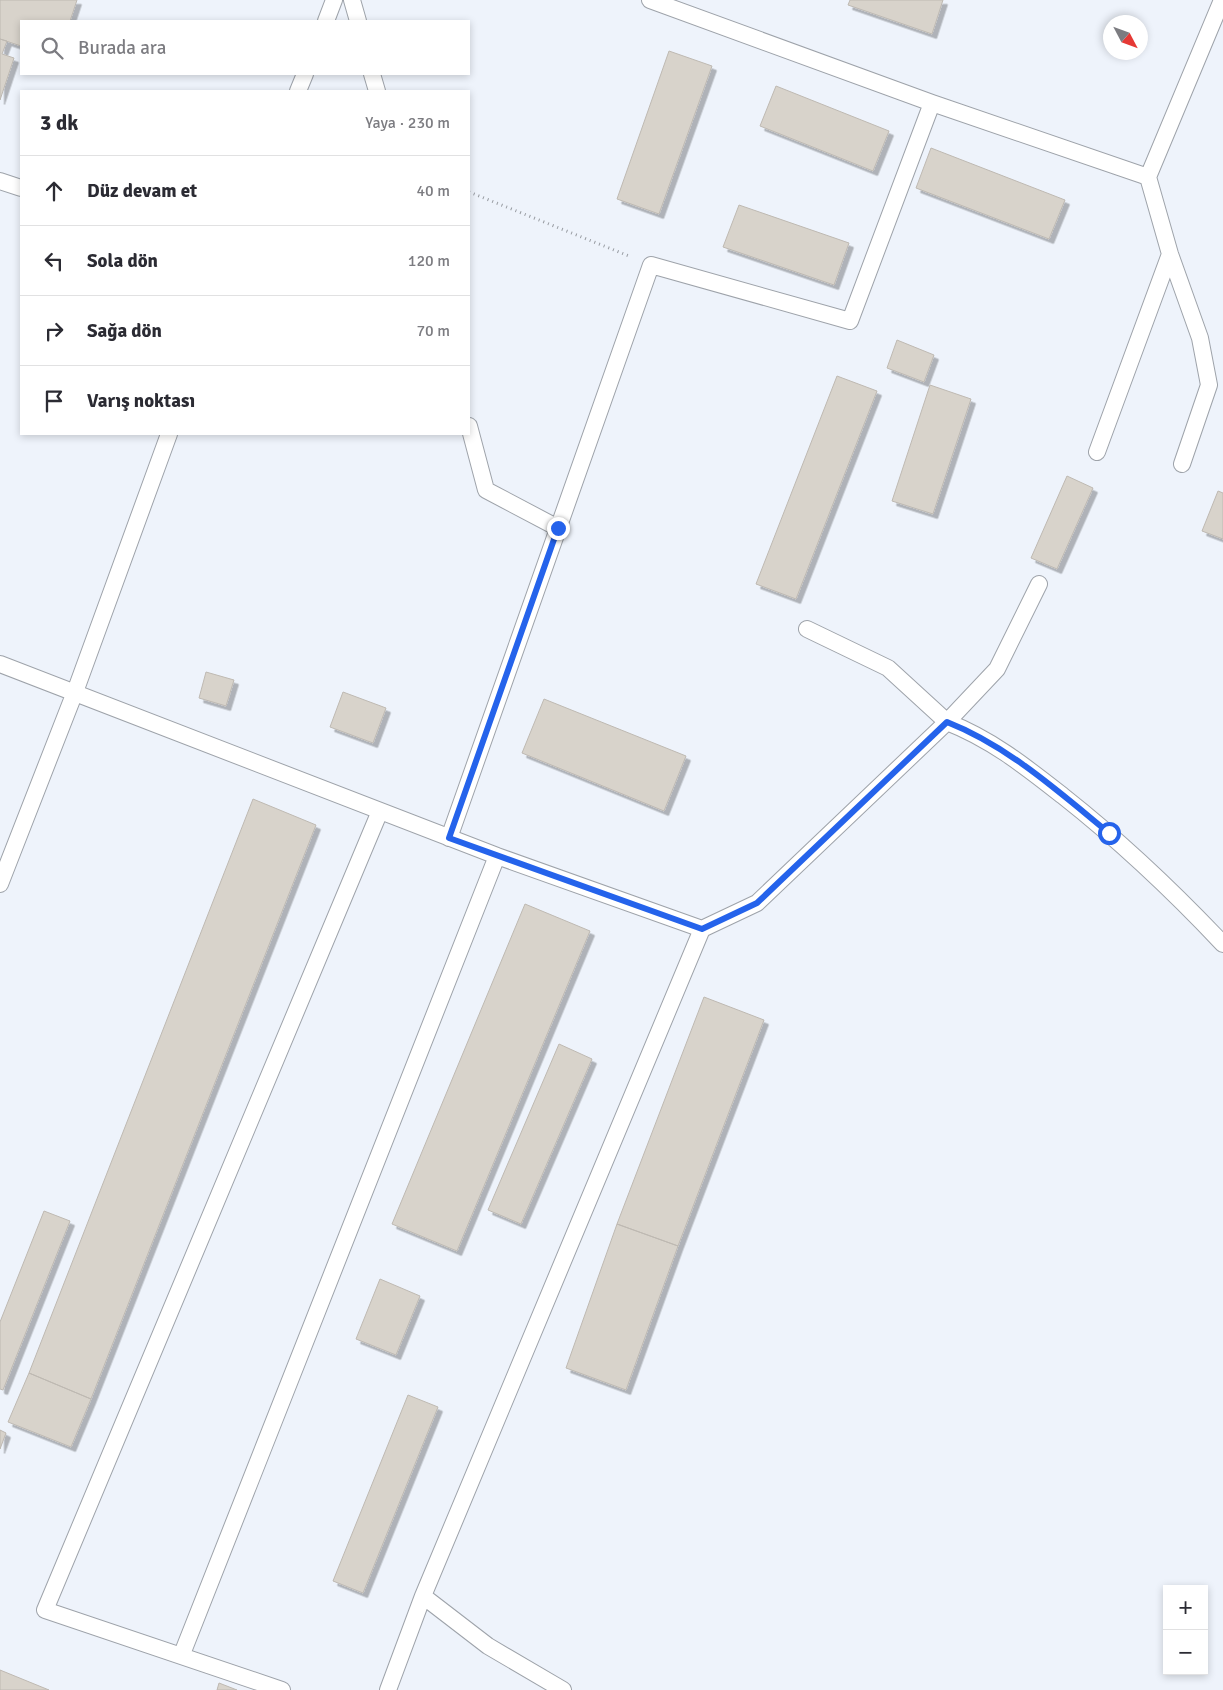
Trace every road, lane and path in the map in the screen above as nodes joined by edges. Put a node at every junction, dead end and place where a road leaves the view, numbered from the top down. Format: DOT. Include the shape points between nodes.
graph roads {
  1 [pos="334,0"];
  2 [pos="352,0"];
  3 [pos="650,0"];
  4 [pos="1222,0"];
  5 [pos="326,20"];
  6 [pos="358,20"];
  7 [pos="305,75"];
  8 [pos="372,75"];
  9 [pos="298,90"];
  10 [pos="377,90"];
  11 [pos="932,103"];
  12 [pos="1148,177"];
  13 [pos="0,181"];
  14 [pos="20,188"];
  15 [pos="470,192"];
  16 [pos="1170,254"];
  17 [pos="651,265"];
  18 [pos="470,430"];
  19 [pos="169,435"];
  20 [pos="1097,452"];
  21 [pos="1182,464"];
  22 [pos="558,528"];
  23 [pos="1039,584"];
  24 [pos="807,629"];
  25 [pos="0,664"];
  26 [pos="75,692"];
  27 [pos="947,722"];
  28 [pos="380,811"];
  29 [pos="449,838"];
  30 [pos="497,856"];
  31 [pos="0,884"];
  32 [pos="702,929"];
  33 [pos="1223,944"];
  34 [pos="423,1596"];
  35 [pos="182,1654"];
  36 [pos="282,1690"];
  37 [pos="388,1690"];
  38 [pos="563,1690"];
  1 -- 5 [label="lane"];
  2 -- 6 [label="lane"];
  3 -- 11 [label="lane"];
  4 -- 12 [label="lane"];
  7 -- 9 [label="lane"];
  8 -- 10 [label="lane"];
  11 -- 12 [label="lane"];
  11 -- 17 [label="lane" via="850,321"];
  12 -- 16 [label="lane"];
  13 -- 14 [label="lane"];
  15 -- 17 [label="path"];
  16 -- 20 [label="lane"];
  16 -- 21 [label="lane" via="1200,338 1209,385"];
  17 -- 22 [label="lane"];
  18 -- 22 [label="lane" via="486,490"];
  19 -- 26 [label="lane"];
  22 -- 29 [label="lane"];
  23 -- 27 [label="lane" via="997,669"];
  24 -- 27 [label="lane" via="888,668"];
  25 -- 26 [label="lane"];
  26 -- 28 [label="lane"];
  26 -- 31 [label="lane"];
  27 -- 32 [label="lane" via="757,903"];
  27 -- 33 [label="lane" via="976,734 1033,772 1109,833"];
  28 -- 29 [label="lane"];
  28 -- 35 [label="lane" via="45,1610"];
  29 -- 30 [label="lane"];
  30 -- 32 [label="lane"];
  30 -- 35 [label="lane"];
  32 -- 34 [label="lane"];
  34 -- 37 [label="lane"];
  34 -- 38 [label="lane" via="488,1646"];
  35 -- 36 [label="lane"];
}
